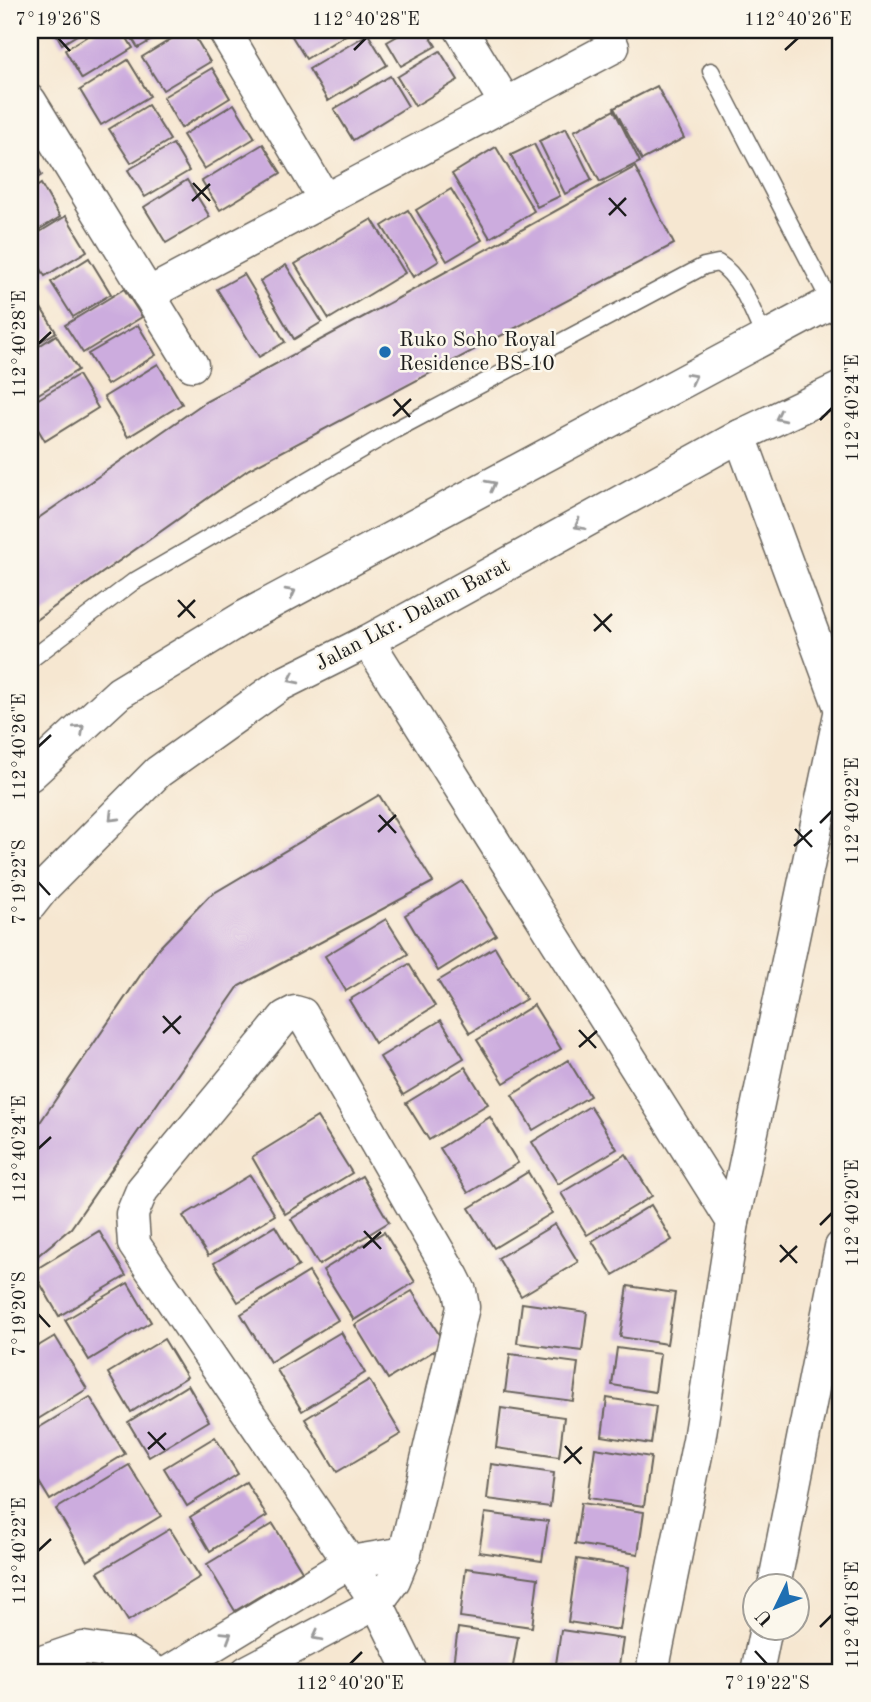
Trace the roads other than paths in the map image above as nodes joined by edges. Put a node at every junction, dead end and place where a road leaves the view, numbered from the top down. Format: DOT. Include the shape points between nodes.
graph roads {
  1 [pos="224,30"];
  2 [pos="461,30"];
  3 [pos="613,47"];
  4 [pos="711,71"];
  5 [pos="30,101"];
  6 [pos="506,104"];
  7 [pos="325,200"];
  8 [pos="148,294"];
  9 [pos="836,300"];
  10 [pos="765,339"];
  11 [pos="192,365"];
  12 [pos="841,388"];
  13 [pos="740,436"];
  14 [pos="368,642"];
  15 [pos="30,660"];
  16 [pos="841,709"];
  17 [pos="30,775"];
  18 [pos="30,905"];
  19 [pos="733,1222"];
  20 [pos="841,1248"];
  21 [pos="405,1553"];
  22 [pos="350,1562"];
  23 [pos="777,1572"];
  24 [pos="377,1603"];
  25 [pos="763,1642"];
  26 [pos="34,1658"];
  27 [pos="155,1672"];
  28 [pos="169,1672"];
  29 [pos="247,1672"];
  30 [pos="411,1672"];
  31 [pos="652,1672"];
  32 [pos="757,1672"];
  1 -- 7 [label="street"];
  2 -- 6 [label="street"];
  3 -- 6 [label="street"];
  4 -- 9 [label="lane"];
  5 -- 8 [label="street"];
  6 -- 7 [label="street"];
  7 -- 8 [label="street"];
  8 -- 11 [label="street"];
  9 -- 10 [label="street"];
  10 -- 15 [label="lane" via="727,269 718,263 704,266 391,432 133,582"];
  17 -- 10 [label="street, one-way" via="119,693 246,616"];
  12 -- 13 [label="street, Jalan Lkr. Dalam Barat, one-way"];
  13 -- 14 [label="street, Jalan Lkr. Dalam Barat, one-way"];
  13 -- 16 [label="street"];
  14 -- 18 [label="street, Jalan Lkr. Dalam Barat, one-way" via="280,685 158,772"];
  14 -- 19 [label="street"];
  16 -- 19 [label="street"];
  19 -- 31 [label="street" via="699,1440"];
  20 -- 23 [label="street"];
  21 -- 22 [label="street"];
  21 -- 22 [label="street" via="463,1307 460,1291 302,1014 295,1013 285,1017 142,1190 132,1214 134,1244"];
  21 -- 24 [label="street" via="394,1580"];
  22 -- 24 [label="street"];
  28 -- 22 [label="street, one-way"];
  24 -- 29 [label="street, one-way"];
  24 -- 30 [label="street"];
  25 -- 32 [label="street"];
  26 -- 27 [label="street" via="83,1648 126,1654"];
}
